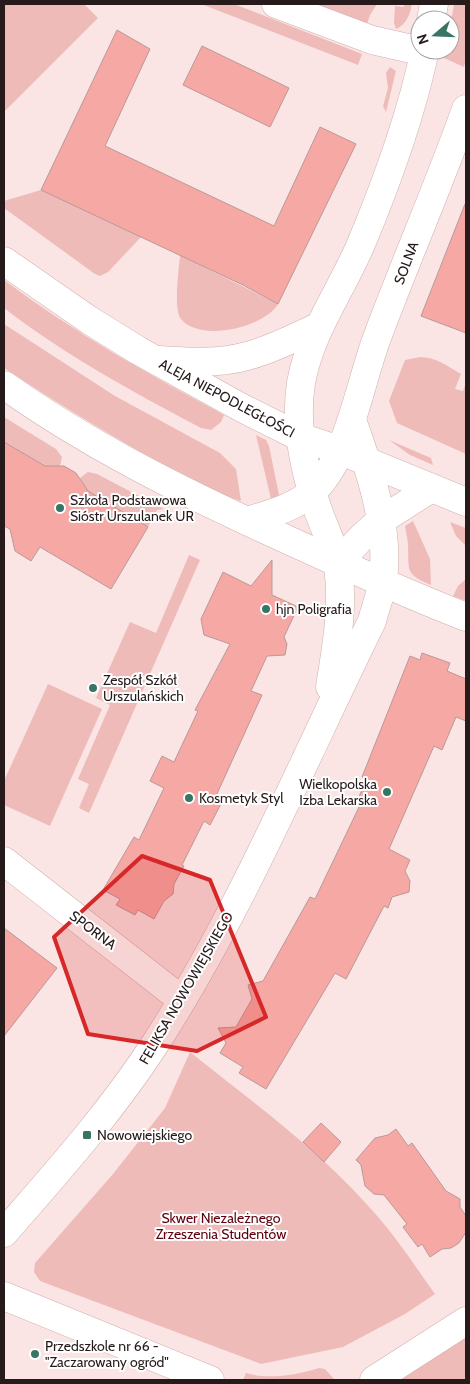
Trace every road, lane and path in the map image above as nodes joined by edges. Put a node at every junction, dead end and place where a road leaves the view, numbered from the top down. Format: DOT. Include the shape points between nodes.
graph roads {
  1 [pos="276,4"];
  2 [pos="410,48"];
  3 [pos="423,60"];
  4 [pos="466,109"];
  5 [pos="4,262"];
  6 [pos="318,327"];
  7 [pos="154,360"];
  8 [pos="4,385"];
  9 [pos="352,420"];
  10 [pos="300,437"];
  11 [pos="339,450"];
  12 [pos="367,462"];
  13 [pos="430,488"];
  14 [pos="312,492"];
  15 [pos="466,502"];
  16 [pos="247,521"];
  17 [pos="380,521"];
  18 [pos="337,564"];
  19 [pos="383,583"];
  20 [pos="466,617"];
  21 [pos="325,716"];
  22 [pos="4,861"];
  23 [pos="182,1000"];
  24 [pos="4,1232"];
  25 [pos="4,1296"];
  26 [pos="466,1321"];
  27 [pos="210,1380"];
  28 [pos="374,1380"];
  1 -- 2 [label="street" via="372,40"];
  3 -- 6 [label="street" via="382,190 360,246"];
  4 -- 9 [label="street, SOLNA" via="377,338"];
  5 -- 7 [label="street, ALEJA NIEPODLEGŁOŚCI"];
  6 -- 7 [label="street" via="271,348 237,358 192,362"];
  6 -- 10 [label="street" via="301,384"];
  7 -- 10 [label="street, ALEJA NIEPODLEGŁOŚCI"];
  8 -- 16 [label="street" via="111,452"];
  9 -- 11 [label="street, SOLNA"];
  9 -- 12 [label="street"];
  10 -- 11 [label="street, ALEJA NIEPODLEGŁOŚCI"];
  10 -- 14 [label="street"];
  11 -- 12 [label="street, ALEJA NIEPODLEGŁOŚCI"];
  11 -- 14 [label="street, SOLNA" via="326,476"];
  12 -- 13 [label="street, ALEJA NIEPODLEGŁOŚCI"];
  12 -- 17 [label="street"];
  13 -- 15 [label="street, ALEJA NIEPODLEGŁOŚCI"];
  13 -- 17 [label="street"];
  14 -- 16 [label="street, SOLNA" via="281,511"];
  14 -- 18 [label="street"];
  16 -- 18 [label="street"];
  17 -- 18 [label="street"];
  17 -- 19 [label="street"];
  18 -- 19 [label="street"];
  18 -- 21 [label="street, FELIKSA NOWOWIEJSKIEGO" via="340,585 337,644"];
  19 -- 20 [label="street"];
  19 -- 21 [label="street, FELIKSA NOWOWIEJSKIEGO" via="372,621"];
  21 -- 23 [label="street, FELIKSA NOWOWIEJSKIEGO" via="224,925"];
  22 -- 23 [label="street, SPORNA"];
  23 -- 24 [label="street, FELIKSA NOWOWIEJSKIEGO" via="124,1088"];
  25 -- 27 [label="street"];
  26 -- 28 [label="street"];
}
